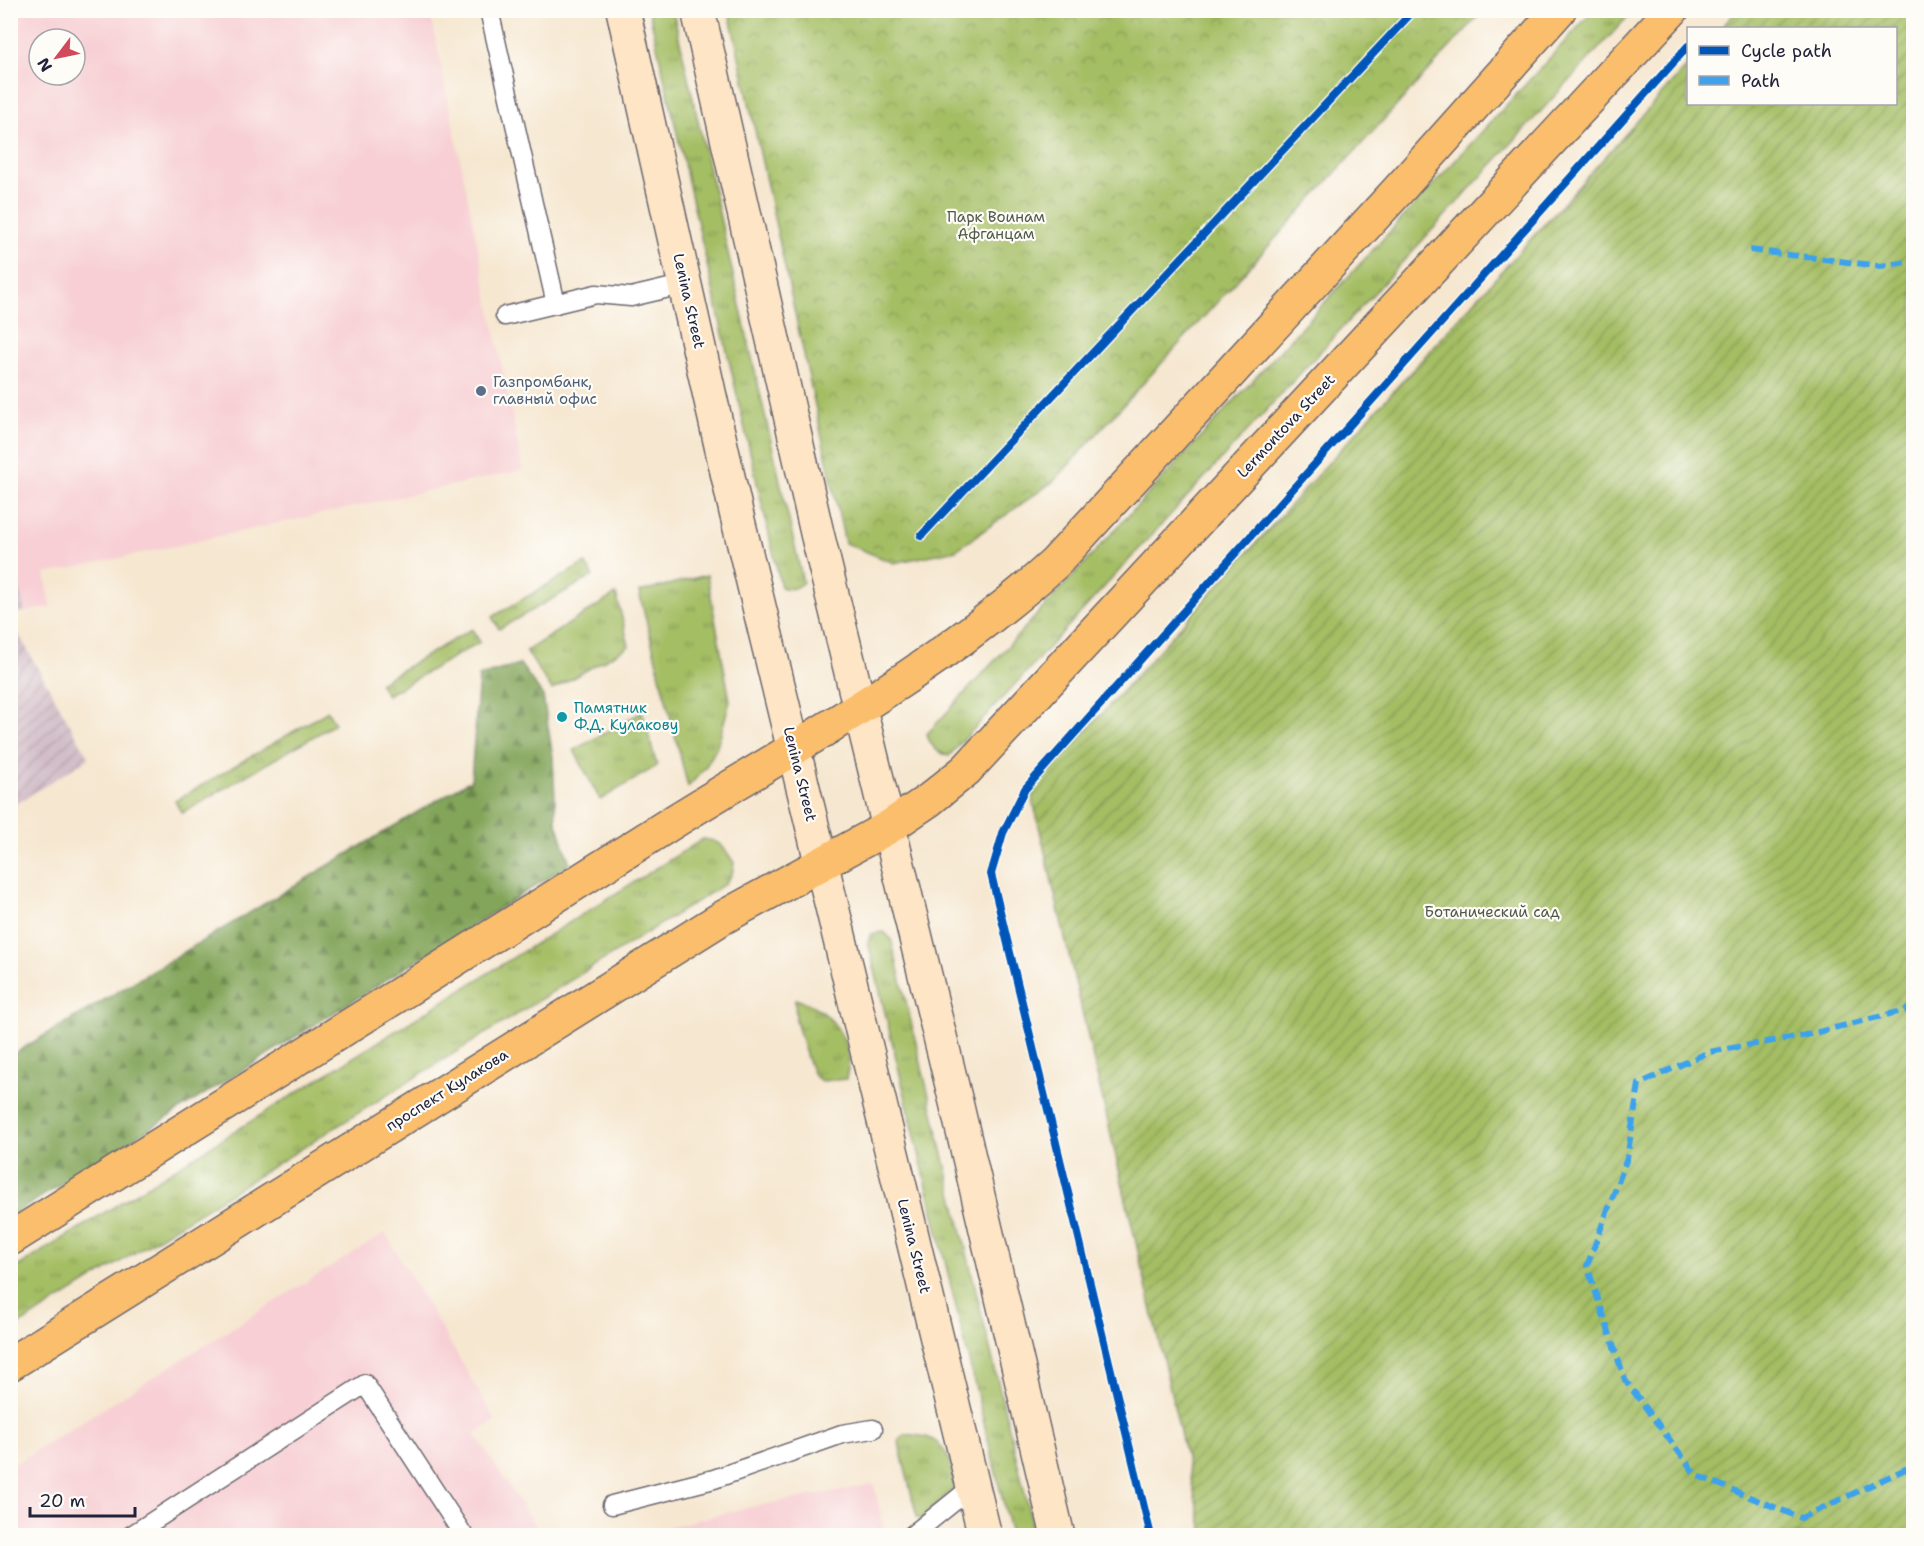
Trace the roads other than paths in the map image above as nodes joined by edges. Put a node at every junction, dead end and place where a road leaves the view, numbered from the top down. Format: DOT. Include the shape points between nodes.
graph roads {
  1 [pos="489,10"];
  2 [pos="623,10"];
  3 [pos="698,10"];
  4 [pos="1559,10"];
  5 [pos="1672,10"];
  6 [pos="686,284"];
  7 [pos="556,304"];
  8 [pos="505,316"];
  9 [pos="860,707"];
  10 [pos="794,748"];
  11 [pos="889,827"];
  12 [pos="822,864"];
  13 [pos="10,1239"];
  14 [pos="10,1364"];
  15 [pos="873,1429"];
  16 [pos="972,1487"];
  17 [pos="612,1505"];
  18 [pos="130,1536"];
  19 [pos="464,1536"];
  20 [pos="911,1536"];
  21 [pos="985,1536"];
  22 [pos="1058,1536"];
  1 -- 7 [label="lane"];
  2 -- 6 [label="main road, Lenina Street"];
  3 -- 9 [label="main road"];
  4 -- 9 [label="main road" via="1055,563 996,614"];
  5 -- 11 [label="main road, Lermontova Street" via="966,770"];
  6 -- 7 [label="lane" via="631,297 596,294"];
  6 -- 10 [label="main road, Lenina Street"];
  7 -- 8 [label="lane"];
  9 -- 10 [label="main road"];
  9 -- 11 [label="main road"];
  10 -- 12 [label="main road, Lenina Street"];
  10 -- 13 [label="main road"];
  11 -- 12 [label="main road, проспект Кулакова"];
  11 -- 22 [label="main road"];
  12 -- 14 [label="main road, проспект Кулакова" via="704,930"];
  12 -- 16 [label="main road, Lenina Street"];
  15 -- 17 [label="lane" via="842,1434 714,1479"];
  16 -- 20 [label="lane"];
  16 -- 21 [label="main road, Lenina Street"];
  18 -- 19 [label="lane" via="365,1384"];
}
